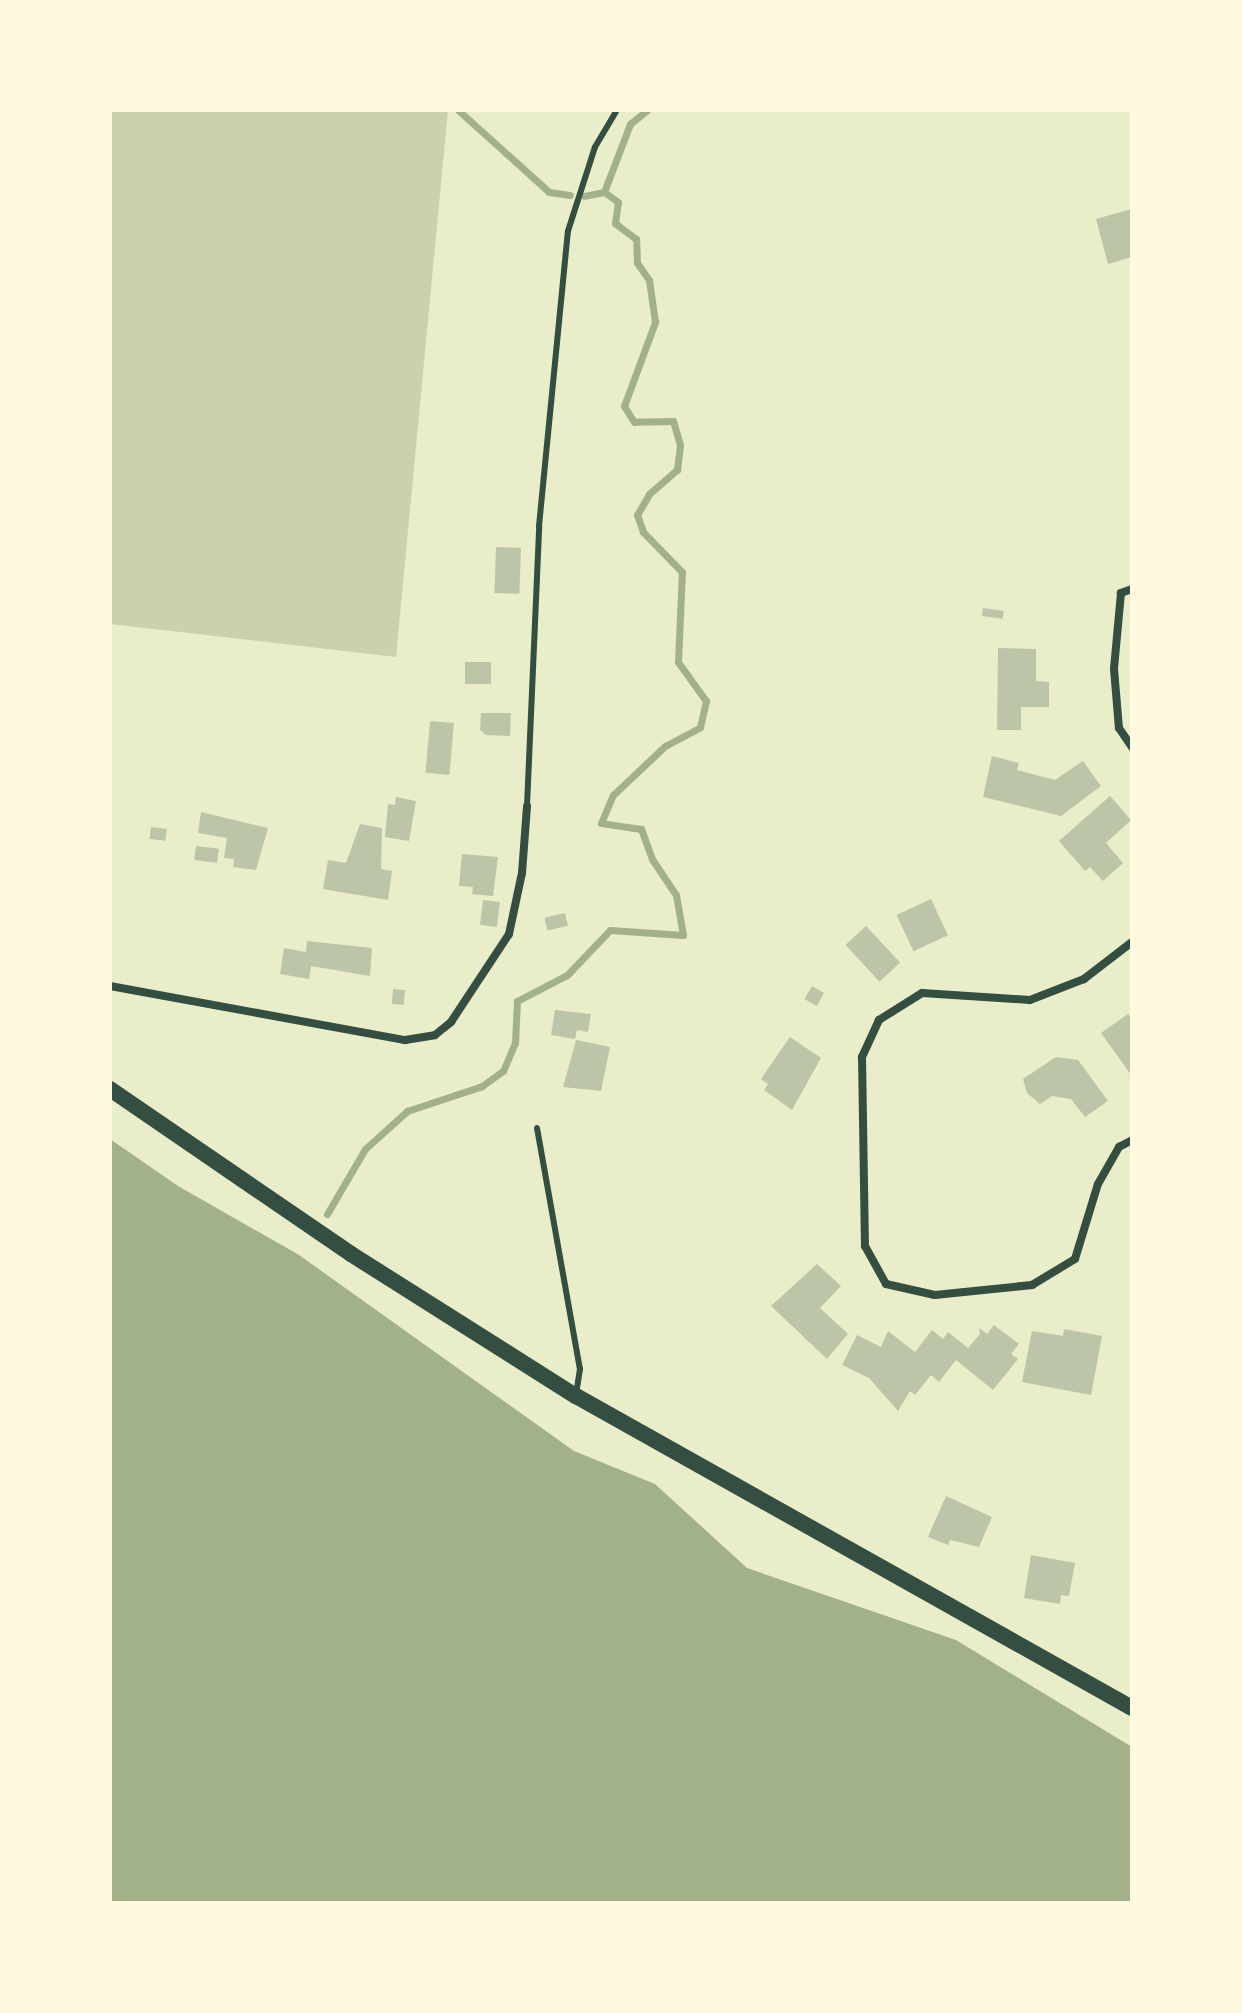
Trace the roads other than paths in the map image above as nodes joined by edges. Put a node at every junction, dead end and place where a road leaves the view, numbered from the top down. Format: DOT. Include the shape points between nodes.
graph roads {
  1 [pos="617,110"];
  2 [pos="1132,589"];
  3 [pos="1132,747"];
  4 [pos="527,806"];
  5 [pos="1132,942"];
  6 [pos="110,986"];
  7 [pos="110,1089"];
  8 [pos="537,1128"];
  9 [pos="1132,1140"];
  10 [pos="576,1396"];
  11 [pos="1132,1708"];
  1 -- 4 [label="lane" via="595,147 568,231 539,526"];
  2 -- 3 [label="street" via="1121,593 1114,669 1119,728"];
  4 -- 6 [label="street" via="522,873 509,934 451,1022 435,1035 405,1040"];
  5 -- 9 [label="street" via="1084,979 1030,1000 922,993 879,1020 862,1057 865,1246 886,1284 935,1295 1032,1285 1075,1259 1098,1184 1119,1147"];
  7 -- 10 [label="main road" via="351,1254"];
  8 -- 10 [label="lane" via="580,1369"];
  10 -- 11 [label="main road"];
}
